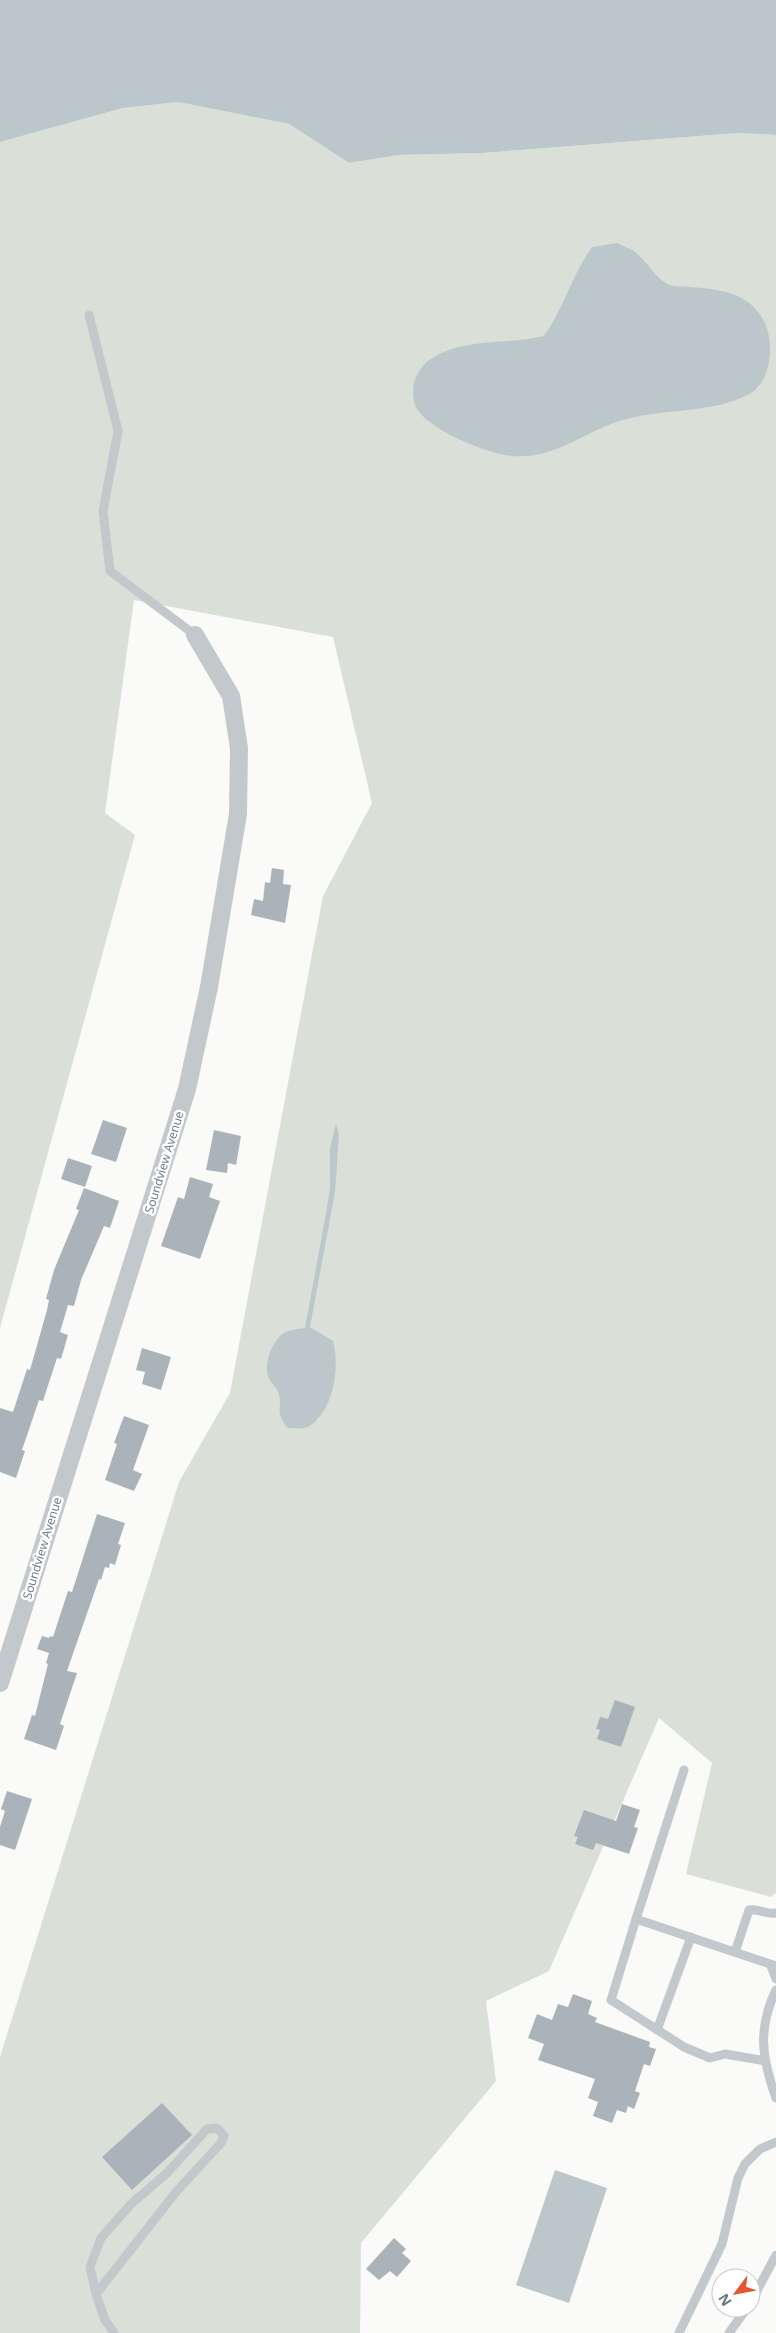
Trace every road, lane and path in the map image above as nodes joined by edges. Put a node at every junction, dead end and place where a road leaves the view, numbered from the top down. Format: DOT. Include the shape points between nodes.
graph roads {
  1 [pos="89,314"];
  2 [pos="195,635"];
  3 [pos="0,1682"];
  4 [pos="684,1770"];
  5 [pos="776,1912"];
  6 [pos="636,1918"];
  7 [pos="690,1937"];
  8 [pos="739,1954"];
  9 [pos="774,1966"];
  10 [pos="776,1979"];
  11 [pos="776,1990"];
  12 [pos="657,2030"];
  13 [pos="766,2061"];
  14 [pos="776,2098"];
  15 [pos="776,2142"];
  16 [pos="776,2255"];
  17 [pos="761,2283"];
  18 [pos="96,2294"];
  19 [pos="740,2318"];
  20 [pos="114,2333"];
  21 [pos="679,2333"];
  22 [pos="729,2333"];
  1 -- 2 [label="lane" via="118,431 103,511 110,571"];
  2 -- 3 [label="street, Soundview Avenue" via="231,696 239,748 238,814 209,987 187,1089"];
  4 -- 6 [label="lane"];
  5 -- 8 [label="lane" via="769,1914 749,1910"];
  6 -- 7 [label="lane"];
  6 -- 12 [label="lane" via="611,2000"];
  7 -- 8 [label="lane"];
  7 -- 12 [label="lane"];
  8 -- 9 [label="lane"];
  9 -- 10 [label="lane"];
  11 -- 13 [label="lane" via="762,2030"];
  12 -- 13 [label="lane" via="710,2058 725,2054"];
  13 -- 14 [label="lane"];
  15 -- 21 [label="lane" via="760,2149 738,2178 722,2244"];
  16 -- 17 [label="lane"];
  18 -- 18 [label="lane" via="90,2267 101,2238 207,2129 217,2128 224,2136 221,2143 176,2192"];
  18 -- 20 [label="lane"];
  19 -- 22 [label="lane"];
}
